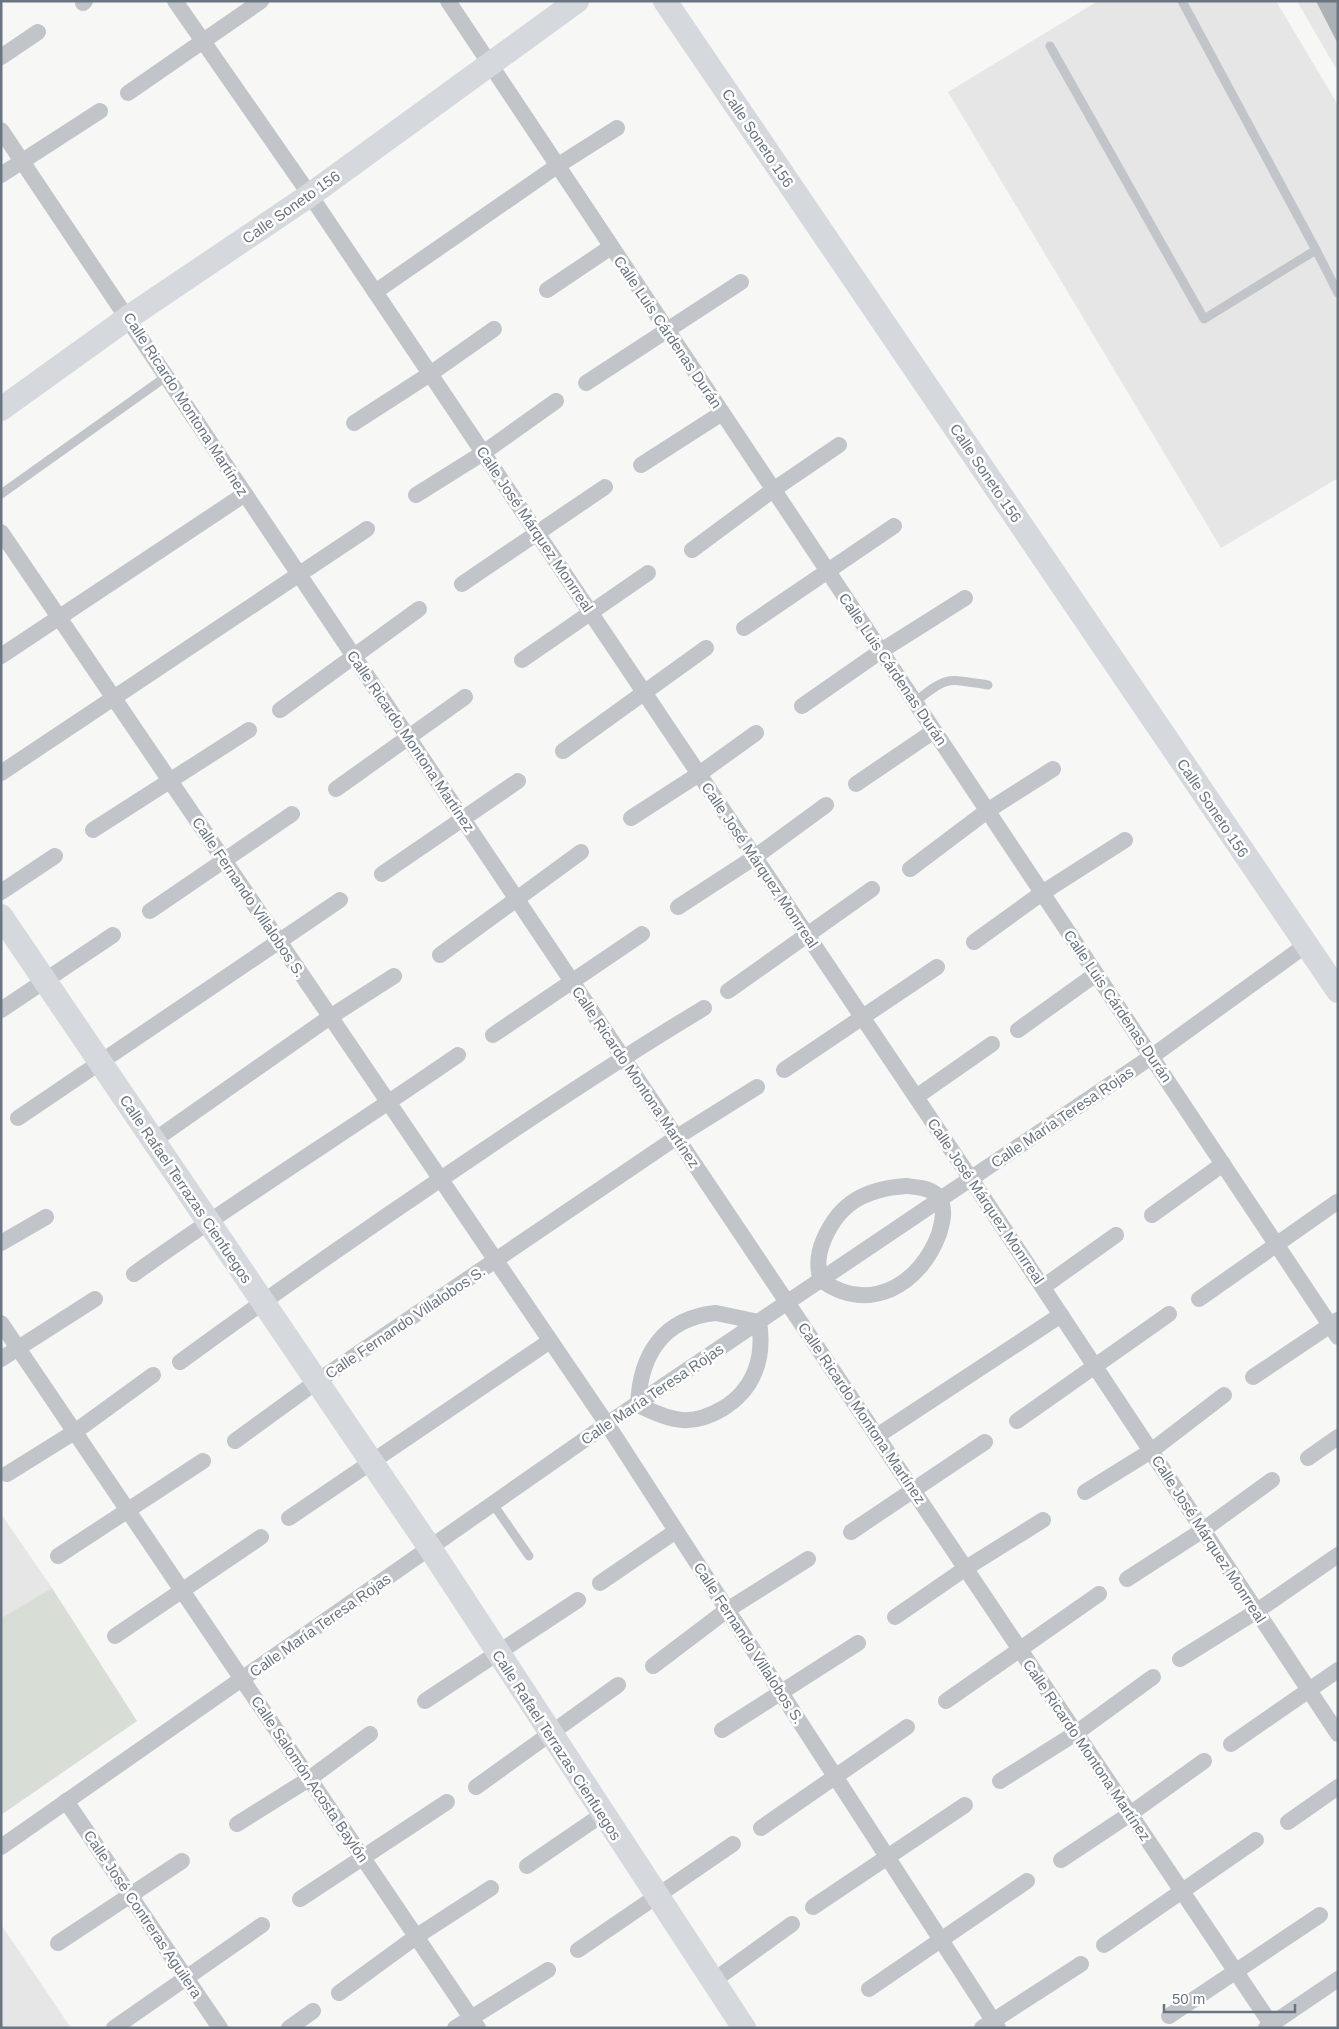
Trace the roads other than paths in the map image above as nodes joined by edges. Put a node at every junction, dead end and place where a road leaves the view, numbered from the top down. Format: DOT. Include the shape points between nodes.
graph roads {
  1 [pos="175,1"];
  2 [pos="261,1"];
  3 [pos="448,1"];
  4 [pos="577,1"];
  5 [pos="665,1"];
  6 [pos="1182,1"];
  7 [pos="38,32"];
  8 [pos="203,41"];
  9 [pos="1050,46"];
  10 [pos="1,57"];
  11 [pos="490,64"];
  12 [pos="128,93"];
  13 [pos="100,111"];
  14 [pos="618,128"];
  15 [pos="1,130"];
  16 [pos="22,161"];
  17 [pos="558,166"];
  18 [pos="1,176"];
  19 [pos="310,195"];
  20 [pos="611,247"];
  21 [pos="1316,250"];
  22 [pos="741,282"];
  23 [pos="547,290"];
  24 [pos="375,292"];
  25 [pos="1338,293"];
  26 [pos="128,317"];
  27 [pos="494,328"];
  28 [pos="668,331"];
  29 [pos="430,374"];
  30 [pos="167,376"];
  31 [pos="586,383"];
  32 [pos="556,401"];
  33 [pos="1,409"];
  34 [pos="722,413"];
  35 [pos="354,423"];
  36 [pos="839,445"];
  37 [pos="484,453"];
  38 [pos="641,465"];
  39 [pos="605,487"];
  40 [pos="773,490"];
  41 [pos="1,494"];
  42 [pos="245,494"];
  43 [pos="416,495"];
  44 [pos="894,526"];
  45 [pos="368,529"];
  46 [pos="537,532"];
  47 [pos="2,535"];
  48 [pos="692,550"];
  49 [pos="827,570"];
  50 [pos="648,573"];
  51 [pos="299,575"];
  52 [pos="462,584"];
  53 [pos="965,598"];
  54 [pos="419,609"];
  55 [pos="590,612"];
  56 [pos="58,617"];
  57 [pos="744,628"];
  58 [pos="706,648"];
  59 [pos="881,651"];
  60 [pos="1,656"];
  61 [pos="354,657"];
  62 [pos="522,660"];
  63 [pos="988,685"];
  64 [pos="644,692"];
  65 [pos="466,696"];
  66 [pos="113,697"];
  67 [pos="915,702"];
  68 [pos="802,706"];
  69 [pos="280,710"];
  70 [pos="248,730"];
  71 [pos="934,731"];
  72 [pos="756,733"];
  73 [pos="408,736"];
  74 [pos="563,751"];
  75 [pos="1053,769"];
  76 [pos="1,773"];
  77 [pos="700,774"];
  78 [pos="170,781"];
  79 [pos="518,781"];
  80 [pos="856,784"];
  81 [pos="336,789"];
  82 [pos="826,805"];
  83 [pos="987,811"];
  84 [pos="292,814"];
  85 [pos="631,818"];
  86 [pos="463,819"];
  87 [pos="94,830"];
  88 [pos="1125,840"];
  89 [pos="581,852"];
  90 [pos="55,856"];
  91 [pos="755,857"];
  92 [pos="225,862"];
  93 [pos="910,869"];
  94 [pos="382,874"];
  95 [pos="872,889"];
  96 [pos="1,892"];
  97 [pos="1042,893"];
  98 [pos="516,898"];
  99 [pos="340,900"];
  100 [pos="678,907"];
  101 [pos="150,910"];
  102 [pos="1,916"];
  103 [pos="807,933"];
  104 [pos="642,934"];
  105 [pos="113,935"];
  106 [pos="279,942"];
  107 [pos="974,942"];
  108 [pos="1306,945"];
  109 [pos="440,955"];
  110 [pos="936,967"];
  111 [pos="1096,974"];
  112 [pos="394,976"];
  113 [pos="44,980"];
  114 [pos="573,982"];
  115 [pos="728,991"];
  116 [pos="1338,991"];
  117 [pos="704,1008"];
  118 [pos="1,1010"];
  119 [pos="330,1016"];
  120 [pos="862,1016"];
  121 [pos="1018,1030"];
  122 [pos="493,1035"];
  123 [pos="992,1044"];
  124 [pos="458,1055"];
  125 [pos="623,1056"];
  126 [pos="1151,1057"];
  127 [pos="100,1063"];
  128 [pos="784,1070"];
  129 [pos="757,1087"];
  130 [pos="916,1097"];
  131 [pos="389,1103"];
  132 [pos="18,1118"];
  133 [pos="677,1137"];
  134 [pos="154,1141"];
  135 [pos="1223,1164"];
  136 [pos="971,1178"];
  137 [pos="440,1180"];
  138 [pos="940,1199"];
  139 [pos="1337,1202"];
  140 [pos="1152,1215"];
  141 [pos="46,1217"];
  142 [pos="208,1221"];
  143 [pos="1116,1235"];
  144 [pos="1,1243"];
  145 [pos="1276,1244"];
  146 [pos="495,1262"];
  147 [pos="134,1274"];
  148 [pos="821,1280"];
  149 [pos="1042,1287"];
  150 [pos="95,1299"];
  151 [pos="1199,1299"];
  152 [pos="262,1302"];
  153 [pos="788,1302"];
  154 [pos="1169,1314"];
  155 [pos="1061,1315"];
  156 [pos="759,1322"];
  157 [pos="1,1323"];
  158 [pos="1335,1328"];
  159 [pos="550,1341"];
  160 [pos="18,1348"];
  161 [pos="1,1359"];
  162 [pos="180,1362"];
  163 [pos="1096,1367"];
  164 [pos="153,1375"];
  165 [pos="1253,1377"];
  166 [pos="316,1382"];
  167 [pos="1224,1395"];
  168 [pos="638,1405"];
  169 [pos="1017,1421"];
  170 [pos="607,1424"];
  171 [pos="76,1431"];
  172 [pos="878,1436"];
  173 [pos="1338,1437"];
  174 [pos="235,1441"];
  175 [pos="985,1442"];
  176 [pos="1151,1451"];
  177 [pos="1308,1458"];
  178 [pos="203,1461"];
  179 [pos="370,1462"];
  180 [pos="7,1474"];
  181 [pos="1272,1480"];
  182 [pos="912,1490"];
  183 [pos="1085,1492"];
  184 [pos="493,1504"];
  185 [pos="129,1510"];
  186 [pos="289,1518"];
  187 [pos="1043,1520"];
  188 [pos="1203,1530"];
  189 [pos="676,1532"];
  190 [pos="851,1532"];
  191 [pos="261,1537"];
  192 [pos="430,1548"];
  193 [pos="1338,1555"];
  194 [pos="58,1556"];
  195 [pos="529,1556"];
  196 [pos="808,1559"];
  197 [pos="966,1568"];
  198 [pos="1127,1579"];
  199 [pos="600,1583"];
  200 [pos="182,1589"];
  201 [pos="1099,1594"];
  202 [pos="578,1600"];
  203 [pos="727,1610"];
  204 [pos="1257,1612"];
  205 [pos="895,1617"];
  206 [pos="115,1636"];
  207 [pos="858,1643"];
  208 [pos="1020,1649"];
  209 [pos="497,1654"];
  210 [pos="1180,1659"];
  211 [pos="653,1666"];
  212 [pos="1338,1670"];
  213 [pos="1152,1677"];
  214 [pos="243,1678"];
  215 [pos="618,1684"];
  216 [pos="1310,1691"];
  217 [pos="780,1692"];
  218 [pos="425,1701"];
  219 [pos="946,1701"];
  220 [pos="907,1727"];
  221 [pos="722,1730"];
  222 [pos="1076,1733"];
  223 [pos="370,1734"];
  224 [pos="550,1734"];
  225 [pos="1338,1734"];
  226 [pos="1231,1744"];
  227 [pos="1204,1761"];
  228 [pos="835,1776"];
  229 [pos="309,1779"];
  230 [pos="1000,1782"];
  231 [pos="476,1787"];
  232 [pos="1338,1787"];
  233 [pos="66,1801"];
  234 [pos="447,1802"];
  235 [pos="965,1805"];
  236 [pos="603,1814"];
  237 [pos="1130,1814"];
  238 [pos="1288,1822"];
  239 [pos="237,1824"];
  240 [pos="761,1828"];
  241 [pos="1256,1840"];
  242 [pos="733,1844"];
  243 [pos="1,1847"];
  244 [pos="887,1857"];
  245 [pos="363,1858"];
  246 [pos="1061,1860"];
  247 [pos="182,1861"];
  248 [pos="527,1866"];
  249 [pos="1027,1881"];
  250 [pos="491,1888"];
  251 [pos="1183,1893"];
  252 [pos="130,1895"];
  253 [pos="657,1896"];
  254 [pos="300,1898"];
  255 [pos="813,1907"];
  256 [pos="1320,1915"];
  257 [pos="792,1924"];
  258 [pos="262,1925"];
  259 [pos="417,1936"];
  260 [pos="942,1941"];
  261 [pos="58,1943"];
  262 [pos="1104,1945"];
  263 [pos="578,1950"];
  264 [pos="1080,1964"];
  265 [pos="548,1970"];
  266 [pos="1235,1970"];
  267 [pos="186,1978"];
  268 [pos="1338,1979"];
  269 [pos="713,1981"];
  270 [pos="869,1989"];
  271 [pos="339,1992"];
  272 [pos="313,2011"];
  273 [pos="1169,2016"];
  274 [pos="474,2022"];
  275 [pos="991,2025"];
  276 [pos="1268,2026"];
  277 [pos="114,2028"];
  278 [pos="220,2028"];
  279 [pos="289,2028"];
  280 [pos="455,2028"];
  281 [pos="744,2028"];
  1 -- 8 [label="street, Calle José Márquez Monrreal"];
  2 -- 8 [label="street"];
  3 -- 11 [label="street, Calle Luis Cárdenas Durán"];
  4 -- 11 [label="street, Calle Soneto 156"];
  5 -- 108 [label="street, Calle Soneto 156"];
  6 -- 21 [label="lane"];
  7 -- 10 [label="street"];
  8 -- 12 [label="street"];
  8 -- 19 [label="street, Calle José Márquez Monrreal"];
  9 -- 21 [label="lane" via="1204,319"];
  11 -- 17 [label="street, Calle Luis Cárdenas Durán"];
  11 -- 19 [label="street, Calle Soneto 156"];
  13 -- 16 [label="street"];
  14 -- 17 [label="street"];
  15 -- 16 [label="street, Calle Ricardo Montona Martínez"];
  16 -- 18 [label="street"];
  16 -- 26 [label="street, Calle Ricardo Montona Martínez"];
  17 -- 20 [label="street, Calle Luis Cárdenas Durán"];
  17 -- 24 [label="street"];
  19 -- 24 [label="street, Calle José Márquez Monrreal"];
  19 -- 26 [label="street, Calle Soneto 156"];
  20 -- 23 [label="street"];
  20 -- 28 [label="street, Calle Luis Cárdenas Durán"];
  21 -- 25 [label="lane"];
  22 -- 28 [label="street"];
  24 -- 29 [label="street, Calle José Márquez Monrreal"];
  26 -- 30 [label="street, Calle Ricardo Montona Martínez"];
  26 -- 33 [label="street, Calle Soneto 156"];
  27 -- 29 [label="street"];
  28 -- 31 [label="street"];
  28 -- 34 [label="street, Calle Luis Cárdenas Durán"];
  29 -- 35 [label="street"];
  29 -- 37 [label="street, Calle José Márquez Monrreal"];
  30 -- 41 [label="lane"];
  30 -- 42 [label="street, Calle Ricardo Montona Martínez"];
  32 -- 37 [label="street"];
  34 -- 38 [label="street"];
  34 -- 40 [label="street, Calle Luis Cárdenas Durán"];
  36 -- 40 [label="street"];
  37 -- 43 [label="street"];
  37 -- 46 [label="street, Calle José Márquez Monrreal"];
  39 -- 46 [label="street"];
  40 -- 48 [label="street"];
  40 -- 49 [label="street, Calle Luis Cárdenas Durán"];
  42 -- 51 [label="street, Calle Ricardo Montona Martínez"];
  42 -- 56 [label="street"];
  44 -- 49 [label="street"];
  45 -- 51 [label="street"];
  46 -- 52 [label="street"];
  46 -- 55 [label="street, Calle José Márquez Monrreal"];
  47 -- 56 [label="street, Calle Fernando Villalobos S."];
  49 -- 57 [label="street"];
  49 -- 59 [label="street, Calle Luis Cárdenas Durán"];
  50 -- 55 [label="street"];
  51 -- 61 [label="street, Calle Ricardo Montona Martínez"];
  51 -- 66 [label="street"];
  53 -- 59 [label="street"];
  54 -- 61 [label="street"];
  55 -- 62 [label="street"];
  55 -- 64 [label="street, Calle José Márquez Monrreal"];
  56 -- 60 [label="street"];
  56 -- 66 [label="street, Calle Fernando Villalobos S."];
  58 -- 64 [label="street"];
  59 -- 67 [label="street, Calle Luis Cárdenas Durán"];
  59 -- 68 [label="street"];
  61 -- 69 [label="street"];
  61 -- 73 [label="street, Calle Ricardo Montona Martínez"];
  63 -- 67 [label="lane" via="945,680"];
  64 -- 74 [label="street"];
  64 -- 77 [label="street, Calle José Márquez Monrreal"];
  65 -- 73 [label="street"];
  66 -- 76 [label="street"];
  66 -- 78 [label="street, Calle Fernando Villalobos S."];
  67 -- 71 [label="street, Calle Luis Cárdenas Durán"];
  70 -- 78 [label="street"];
  71 -- 80 [label="street"];
  71 -- 83 [label="street, Calle Luis Cárdenas Durán"];
  72 -- 77 [label="street"];
  73 -- 81 [label="street"];
  73 -- 86 [label="street, Calle Ricardo Montona Martínez"];
  75 -- 83 [label="street"];
  77 -- 85 [label="street"];
  77 -- 91 [label="street, Calle José Márquez Monrreal"];
  78 -- 87 [label="street"];
  78 -- 92 [label="street, Calle Fernando Villalobos S."];
  79 -- 86 [label="street"];
  82 -- 91 [label="street"];
  83 -- 93 [label="street"];
  83 -- 97 [label="street, Calle Luis Cárdenas Durán"];
  84 -- 92 [label="street"];
  86 -- 94 [label="street"];
  86 -- 98 [label="street, Calle Ricardo Montona Martínez"];
  88 -- 97 [label="street"];
  89 -- 98 [label="street"];
  90 -- 96 [label="street"];
  91 -- 100 [label="street"];
  91 -- 103 [label="street, Calle José Márquez Monrreal"];
  92 -- 101 [label="street"];
  92 -- 106 [label="street, Calle Fernando Villalobos S."];
  95 -- 103 [label="street"];
  97 -- 107 [label="street"];
  97 -- 111 [label="street, Calle Luis Cárdenas Durán"];
  98 -- 109 [label="street"];
  98 -- 114 [label="street, Calle Ricardo Montona Martínez"];
  99 -- 106 [label="street"];
  102 -- 113 [label="street, Calle Rafael Terrazas Cienfuegos"];
  103 -- 115 [label="street"];
  103 -- 120 [label="street, Calle José Márquez Monrreal"];
  104 -- 114 [label="street"];
  105 -- 113 [label="street"];
  106 -- 119 [label="street, Calle Fernando Villalobos S."];
  106 -- 127 [label="street"];
  108 -- 116 [label="street, Calle Soneto 156"];
  108 -- 126 [label="street, Calle María Teresa Rojas"];
  110 -- 120 [label="street"];
  111 -- 121 [label="street"];
  111 -- 126 [label="street, Calle Luis Cárdenas Durán"];
  112 -- 119 [label="street"];
  113 -- 118 [label="street"];
  113 -- 127 [label="street, Calle Rafael Terrazas Cienfuegos"];
  114 -- 122 [label="street"];
  114 -- 125 [label="street, Calle Ricardo Montona Martínez"];
  117 -- 125 [label="street"];
  119 -- 131 [label="street, Calle Fernando Villalobos S."];
  119 -- 134 [label="street"];
  120 -- 128 [label="street"];
  120 -- 130 [label="street, Calle José Márquez Monrreal"];
  123 -- 130 [label="street"];
  124 -- 131 [label="street"];
  125 -- 133 [label="street, Calle Ricardo Montona Martínez"];
  125 -- 137 [label="street"];
  126 -- 135 [label="street, Calle Luis Cárdenas Durán"];
  126 -- 136 [label="street, Calle María Teresa Rojas"];
  127 -- 132 [label="street"];
  127 -- 134 [label="street, Calle Rafael Terrazas Cienfuegos"];
  129 -- 133 [label="street, Calle Fernando Villalobos S."];
  130 -- 136 [label="street, Calle José Márquez Monrreal"];
  131 -- 137 [label="street, Calle Fernando Villalobos S."];
  131 -- 142 [label="street"];
  133 -- 146 [label="street, Calle Fernando Villalobos S."];
  133 -- 153 [label="street, Calle Ricardo Montona Martínez"];
  134 -- 142 [label="street, Calle Rafael Terrazas Cienfuegos"];
  135 -- 140 [label="street"];
  135 -- 145 [label="street, Calle Luis Cárdenas Durán"];
  136 -- 138 [label="street, Calle María Teresa Rojas"];
  136 -- 149 [label="street, Calle José Márquez Monrreal"];
  137 -- 146 [label="street, Calle Fernando Villalobos S."];
  137 -- 152 [label="street"];
  138 -- 148 [label="street, Calle María Teresa Rojas"];
  138 -- 148 [label="street" via="926,1189 906,1186 876,1190 849,1204 832,1222 822,1243 817,1268"];
  138 -- 148 [label="street" via="943,1214 932,1252 913,1276 863,1297 842,1293"];
  139 -- 145 [label="street"];
  141 -- 144 [label="street"];
  142 -- 147 [label="street"];
  142 -- 152 [label="street, Calle Rafael Terrazas Cienfuegos"];
  143 -- 149 [label="street"];
  145 -- 151 [label="street"];
  145 -- 158 [label="street, Calle Luis Cárdenas Durán"];
  146 -- 159 [label="street, Calle Fernando Villalobos S."];
  146 -- 166 [label="street, Calle Fernando Villalobos S."];
  148 -- 153 [label="street, Calle María Teresa Rojas"];
  149 -- 155 [label="street, Calle José Márquez Monrreal"];
  150 -- 160 [label="street"];
  152 -- 162 [label="street"];
  152 -- 166 [label="street, Calle Rafael Terrazas Cienfuegos"];
  153 -- 156 [label="street, Calle María Teresa Rojas"];
  153 -- 172 [label="street, Calle Ricardo Montona Martínez"];
  154 -- 163 [label="street"];
  155 -- 163 [label="street, Calle José Márquez Monrreal"];
  155 -- 172 [label="street"];
  156 -- 168 [label="street, Calle María Teresa Rojas"];
  156 -- 168 [label="street" via="716,1313 677,1325 655,1343 648,1356 640,1381"];
  156 -- 168 [label="street" via="757,1367 751,1383 731,1404 700,1418 682,1420"];
  157 -- 160 [label="street, Calle Salomón Acosta Baylón"];
  158 -- 165 [label="street"];
  159 -- 170 [label="street, Calle Fernando Villalobos S."];
  159 -- 179 [label="street"];
  160 -- 161 [label="street"];
  160 -- 171 [label="street, Calle Salomón Acosta Baylón"];
  163 -- 169 [label="street"];
  163 -- 176 [label="street, Calle José Márquez Monrreal"];
  164 -- 171 [label="street"];
  166 -- 174 [label="street, Calle Fernando Villalobos S."];
  166 -- 179 [label="street, Calle Rafael Terrazas Cienfuegos"];
  167 -- 176 [label="street"];
  168 -- 170 [label="street, Calle María Teresa Rojas"];
  170 -- 184 [label="street, Calle María Teresa Rojas"];
  170 -- 189 [label="street, Calle Fernando Villalobos S."];
  171 -- 180 [label="street"];
  171 -- 185 [label="street, Calle Salomón Acosta Baylón"];
  172 -- 182 [label="street, Calle Ricardo Montona Martínez"];
  173 -- 177 [label="street"];
  175 -- 182 [label="street"];
  176 -- 183 [label="street"];
  176 -- 188 [label="street, Calle José Márquez Monrreal"];
  178 -- 185 [label="street"];
  179 -- 186 [label="street"];
  179 -- 192 [label="street, Calle Rafael Terrazas Cienfuegos"];
  181 -- 188 [label="street"];
  182 -- 190 [label="street"];
  182 -- 197 [label="street, Calle Ricardo Montona Martínez"];
  184 -- 192 [label="street, Calle María Teresa Rojas"];
  184 -- 195 [label="lane"];
  185 -- 194 [label="street"];
  185 -- 200 [label="street, Calle Salomón Acosta Baylón"];
  187 -- 197 [label="street"];
  188 -- 198 [label="street"];
  188 -- 204 [label="street, Calle José Márquez Monrreal"];
  189 -- 199 [label="street"];
  189 -- 203 [label="street, Calle Fernando Villalobos S."];
  191 -- 200 [label="street"];
  192 -- 209 [label="street, Calle Rafael Terrazas Cienfuegos"];
  192 -- 214 [label="street, Calle María Teresa Rojas"];
  193 -- 204 [label="street"];
  196 -- 203 [label="street"];
  197 -- 205 [label="street"];
  197 -- 208 [label="street, Calle Ricardo Montona Martínez"];
  200 -- 206 [label="street"];
  200 -- 214 [label="street, Calle Salomón Acosta Baylón"];
  201 -- 208 [label="street"];
  202 -- 209 [label="street"];
  203 -- 211 [label="street"];
  203 -- 217 [label="street, Calle Fernando Villalobos S."];
  204 -- 210 [label="street"];
  204 -- 216 [label="street, Calle José Márquez Monrreal"];
  207 -- 217 [label="street"];
  208 -- 219 [label="street"];
  208 -- 222 [label="street, Calle Ricardo Montona Martínez"];
  209 -- 218 [label="street"];
  209 -- 224 [label="street, Calle Rafael Terrazas Cienfuegos"];
  212 -- 216 [label="street"];
  213 -- 222 [label="street"];
  214 -- 229 [label="street, Calle Salomón Acosta Baylón"];
  214 -- 233 [label="street, Calle María Teresa Rojas"];
  215 -- 224 [label="street"];
  216 -- 225 [label="street, Calle José Márquez Monrreal"];
  216 -- 226 [label="street"];
  217 -- 221 [label="street"];
  217 -- 228 [label="street, Calle Fernando Villalobos S."];
  220 -- 228 [label="street"];
  222 -- 230 [label="street"];
  222 -- 237 [label="street, Calle Ricardo Montona Martínez"];
  223 -- 229 [label="street"];
  224 -- 231 [label="street"];
  224 -- 236 [label="street, Calle Rafael Terrazas Cienfuegos"];
  227 -- 237 [label="street"];
  228 -- 240 [label="street"];
  228 -- 244 [label="street, Calle Fernando Villalobos S."];
  229 -- 239 [label="street"];
  229 -- 245 [label="street, Calle Salomón Acosta Baylón"];
  232 -- 238 [label="street"];
  233 -- 243 [label="street, Calle María Teresa Rojas"];
  233 -- 252 [label="street, Calle José Contreras Aguilera"];
  234 -- 245 [label="street"];
  235 -- 244 [label="street"];
  236 -- 248 [label="street"];
  236 -- 253 [label="street, Calle Rafael Terrazas Cienfuegos"];
  237 -- 246 [label="street"];
  237 -- 251 [label="street, Calle Ricardo Montona Martínez"];
  241 -- 251 [label="street"];
  242 -- 253 [label="street"];
  244 -- 255 [label="street"];
  244 -- 260 [label="street, Calle Fernando Villalobos S."];
  245 -- 254 [label="street"];
  245 -- 259 [label="street, Calle Salomón Acosta Baylón"];
  247 -- 252 [label="street"];
  249 -- 260 [label="street"];
  250 -- 259 [label="street"];
  251 -- 262 [label="street"];
  251 -- 266 [label="street, Calle Ricardo Montona Martínez"];
  252 -- 261 [label="street"];
  252 -- 267 [label="street, Calle José Contreras Aguilera"];
  253 -- 263 [label="street"];
  253 -- 269 [label="street, Calle Rafael Terrazas Cienfuegos"];
  256 -- 266 [label="street"];
  257 -- 269 [label="street"];
  258 -- 267 [label="street"];
  259 -- 271 [label="street"];
  259 -- 274 [label="street, Calle Salomón Acosta Baylón"];
  260 -- 270 [label="street"];
  260 -- 275 [label="street, Calle Fernando Villalobos S."];
  264 -- 275 [label="street"];
  265 -- 274 [label="street"];
  266 -- 273 [label="street"];
  266 -- 276 [label="street, Calle Ricardo Montona Martínez"];
  267 -- 277 [label="street"];
  267 -- 278 [label="street, Calle José Contreras Aguilera"];
  268 -- 276 [label="street"];
  269 -- 281 [label="street, Calle Rafael Terrazas Cienfuegos"];
  272 -- 279 [label="street"];
  274 -- 280 [label="street"];
}
